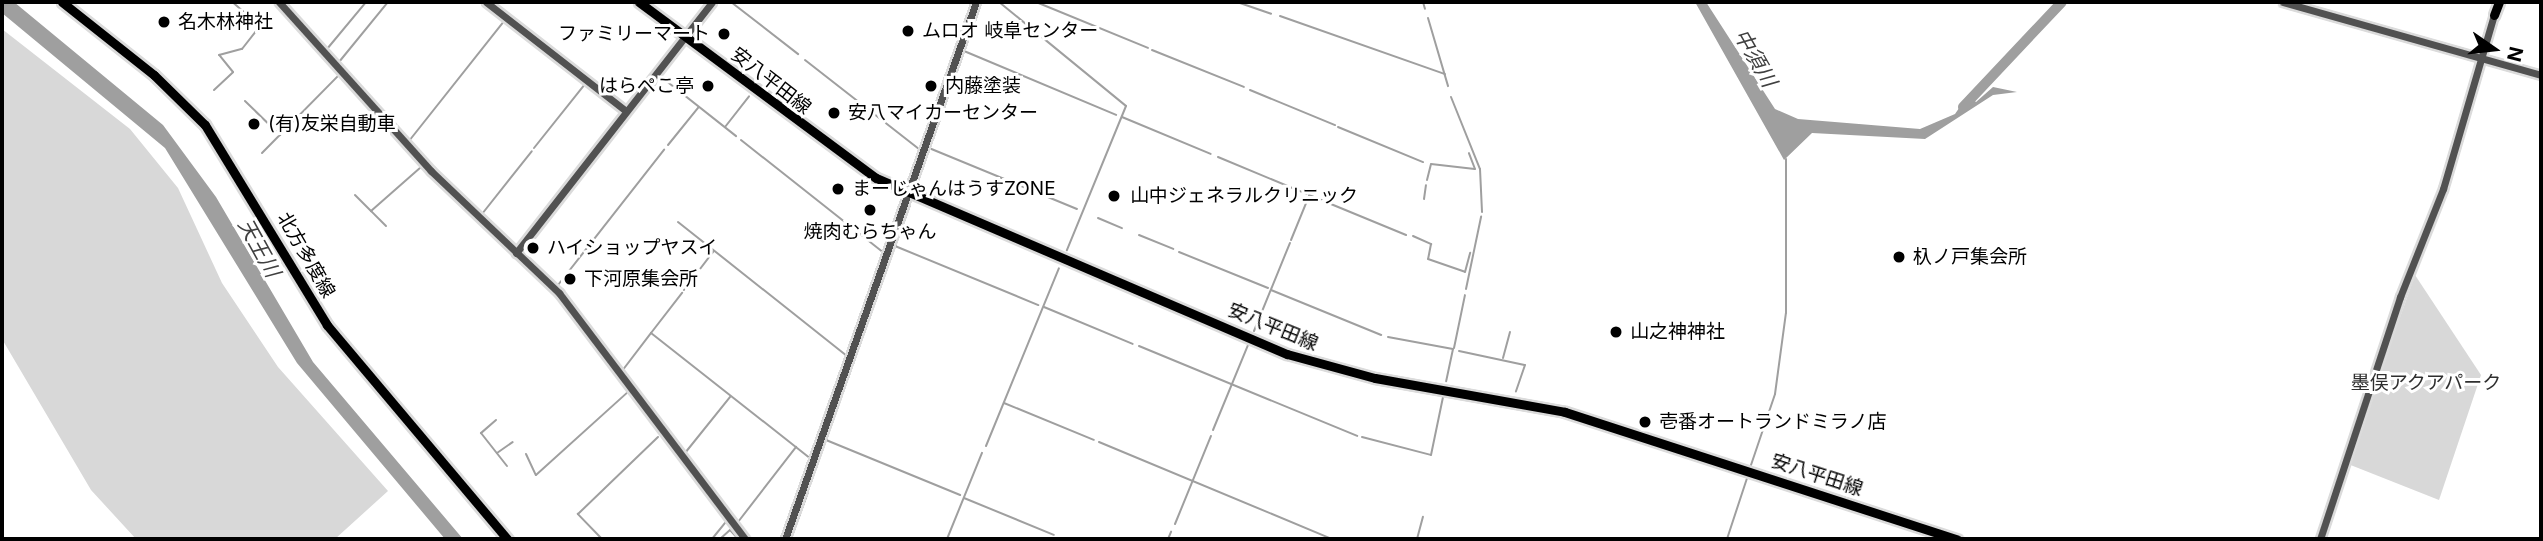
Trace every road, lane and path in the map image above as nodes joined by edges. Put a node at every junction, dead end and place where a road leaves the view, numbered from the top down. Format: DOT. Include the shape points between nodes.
graph roads {
  1 [pos="62,2"];
  2 [pos="279,2"];
  3 [pos="486,2"];
  4 [pos="639,2"];
  5 [pos="712,2"];
  6 [pos="976,2"];
  7 [pos="2283,2"];
  8 [pos="2499,2"];
  9 [pos="2494,15"];
  10 [pos="685,36"];
  11 [pos="2481,57"];
  12 [pos="2541,75"];
  13 [pos="626,111"];
  14 [pos="907,195"];
  15 [pos="516,253"];
  16 [pos="507,539"];
  17 [pos="745,539"];
  18 [pos="785,539"];
  19 [pos="1957,539"];
  20 [pos="2320,539"];
  1 -- 16 [label="main road, 北方多度線" via="154,75 205,125 327,325"];
  2 -- 15 [label="street" via="431,171"];
  3 -- 13 [label="street"];
  4 -- 10 [label="main road, 安八平田線"];
  5 -- 10 [label="street"];
  6 -- 14 [label="street"];
  7 -- 11 [label="street"];
  8 -- 9 [label="main road"];
  9 -- 11 [label="street"];
  10 -- 13 [label="street"];
  10 -- 14 [label="main road, 安八平田線" via="834,152"];
  11 -- 12 [label="street"];
  11 -- 20 [label="street" via="2443,189 2395,309"];
  13 -- 15 [label="street"];
  14 -- 18 [label="street"];
  14 -- 19 [label="main road, 安八平田線" via="1312,362 1565,412"];
  15 -- 17 [label="street" via="559,293"];
}
